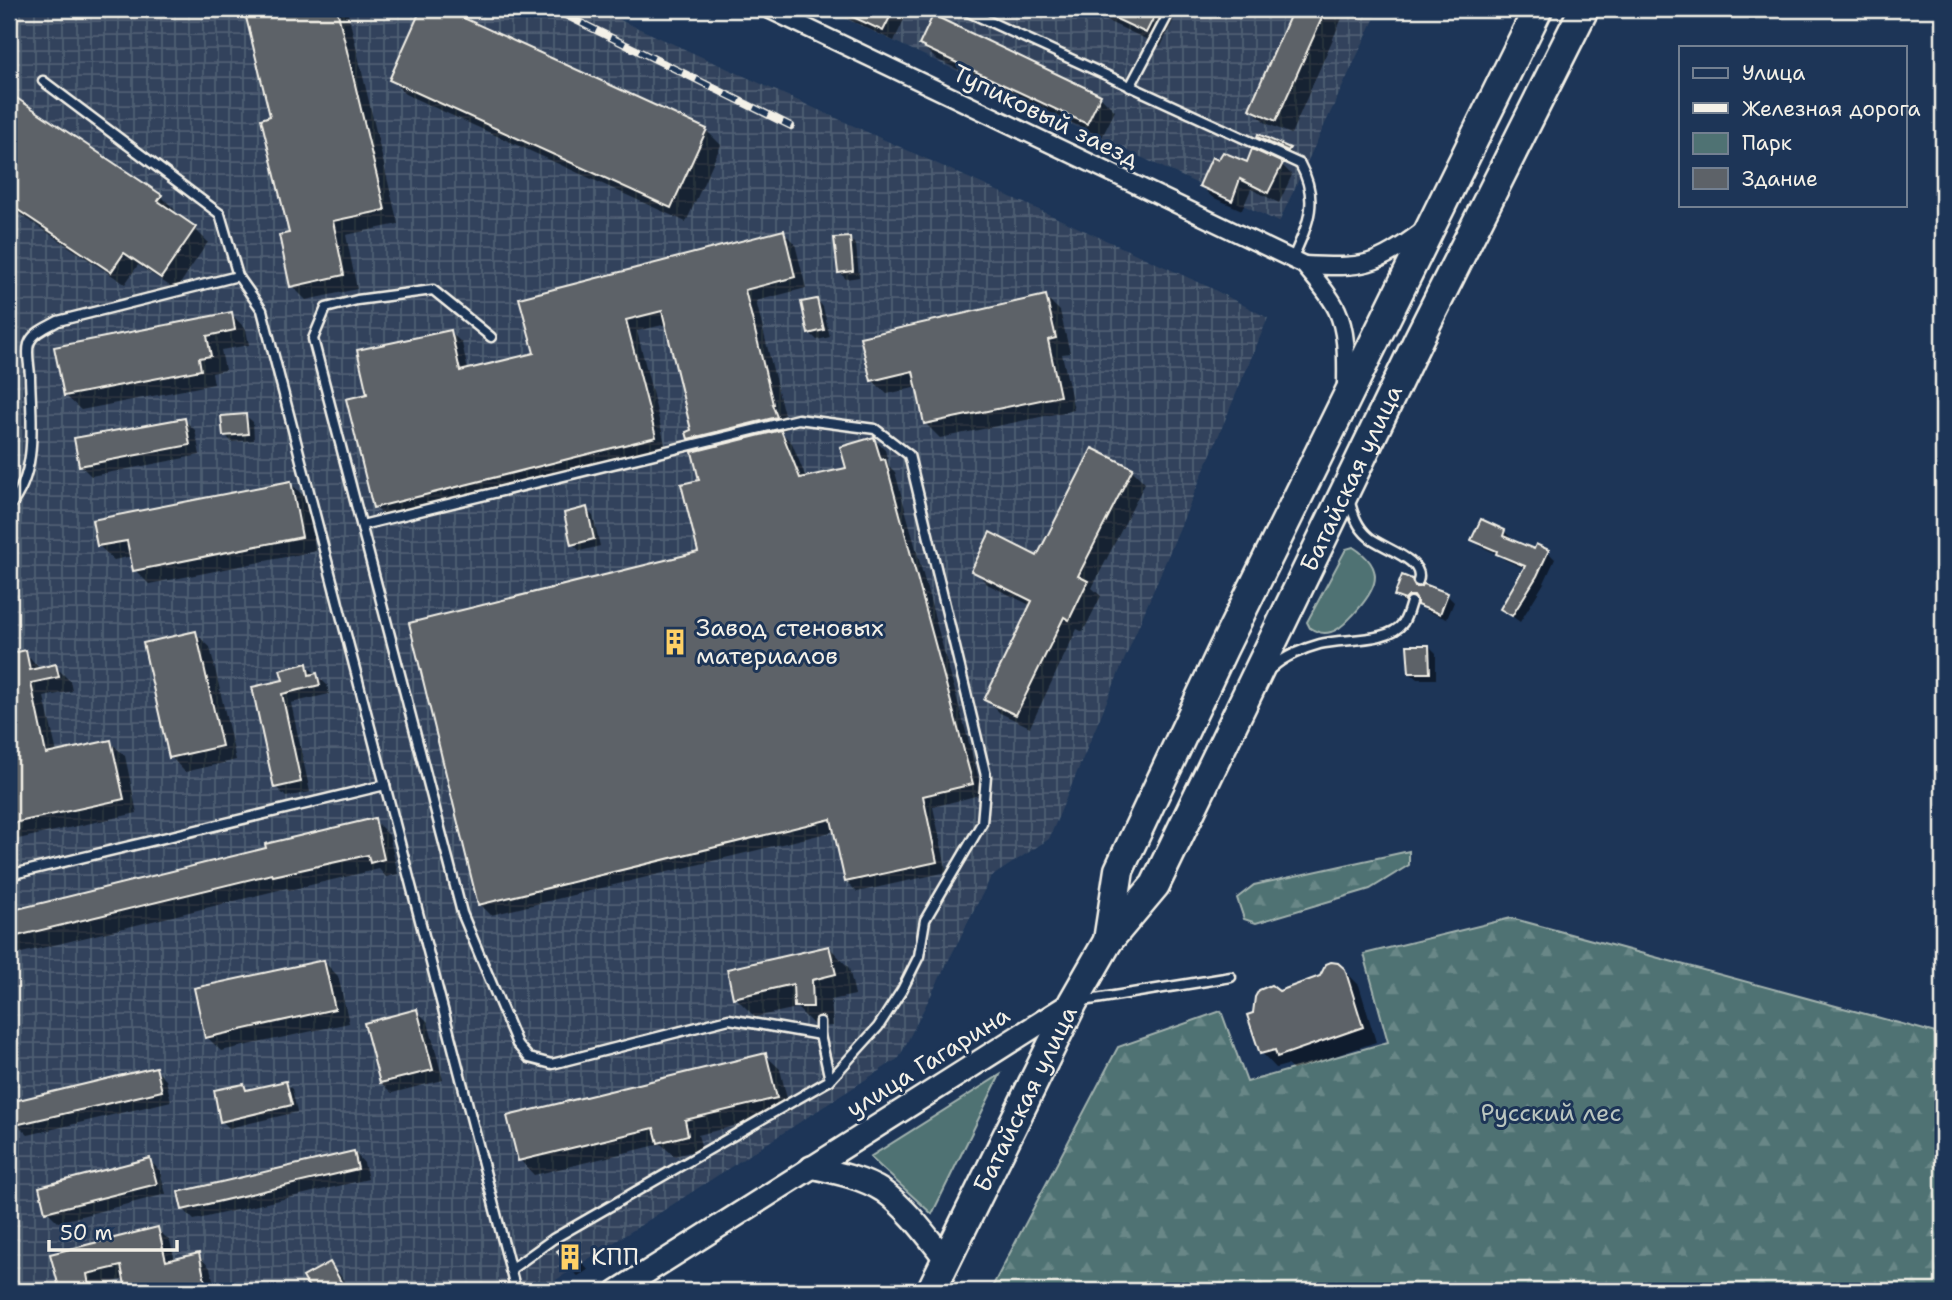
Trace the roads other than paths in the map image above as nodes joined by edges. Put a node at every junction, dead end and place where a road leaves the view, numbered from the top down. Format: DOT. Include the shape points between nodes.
graph roads {
  1 [pos="768,9"];
  2 [pos="962,9"];
  3 [pos="1171,9"];
  4 [pos="1538,9"];
  5 [pos="1584,9"];
  6 [pos="43,81"];
  7 [pos="1130,87"];
  8 [pos="1432,225"];
  9 [pos="1298,263"];
  10 [pos="238,276"];
  11 [pos="491,338"];
  12 [pos="1347,397"];
  13 [pos="1346,490"];
  14 [pos="9,507"];
  15 [pos="362,525"];
  16 [pos="1418,581"];
  17 [pos="1411,602"];
  18 [pos="1246,695"];
  19 [pos="384,785"];
  20 [pos="9,875"];
  21 [pos="1108,941"];
  22 [pos="1231,977"];
  23 [pos="1073,1002"];
  24 [pos="821,1022"];
  25 [pos="820,1035"];
  26 [pos="830,1080"];
  27 [pos="811,1167"];
  28 [pos="946,1260"];
  29 [pos="510,1270"];
  30 [pos="516,1291"];
  31 [pos="617,1291"];
  32 [pos="931,1291"];
  1 -- 9 [label="street, Тупиковый заезд"];
  2 -- 7 [label="lane"];
  3 -- 7 [label="lane"];
  4 -- 8 [label="highway, Батайская улица"];
  5 -- 13 [label="highway, Батайская улица"];
  6 -- 10 [label="lane" via="220,214"];
  7 -- 9 [label="lane" via="1300,164 1309,181 1311,203"];
  8 -- 9 [label="street" via="1375,262 1356,267"];
  8 -- 12 [label="highway, Батайская улица"];
  9 -- 12 [label="street" via="1338,312 1344,334"];
  10 -- 14 [label="lane" via="58,321 38,332 29,344 29,466 20,494"];
  10 -- 19 [label="lane" via="262,310"];
  11 -- 15 [label="lane" via="433,290 326,308 313,339"];
  12 -- 21 [label="highway, Батайская улица" via="1119,870"];
  13 -- 16 [label="lane" via="1354,520 1369,537 1410,561 1419,570"];
  13 -- 18 [label="highway, Батайская улица"];
  15 -- 25 [label="lane" via="462,913 517,1044 529,1058 552,1065 729,1020"];
  15 -- 26 [label="lane" via="798,419 876,429 909,455 986,776 982,823 925,920 919,956 902,990 878,1027"];
  17 -- 18 [label="lane" via="1403,624 1371,638 1321,644 1279,662"];
  18 -- 21 [label="highway, Батайская улица" via="1155,885"];
  19 -- 20 [label="lane"];
  19 -- 29 [label="lane"];
  21 -- 23 [label="highway, Батайская улица"];
  22 -- 23 [label="lane"];
  23 -- 27 [label="main road, улица Гагарина"];
  23 -- 28 [label="highway, Батайская улица"];
  24 -- 25 [label="lane"];
  25 -- 26 [label="lane"];
  26 -- 29 [label="lane" via="554,1239"];
  27 -- 28 [label="main road" via="882,1191 912,1217"];
  27 -- 31 [label="main road, улица Гагарина"];
  28 -- 32 [label="highway, Батайская улица"];
  29 -- 30 [label="lane"];
}
